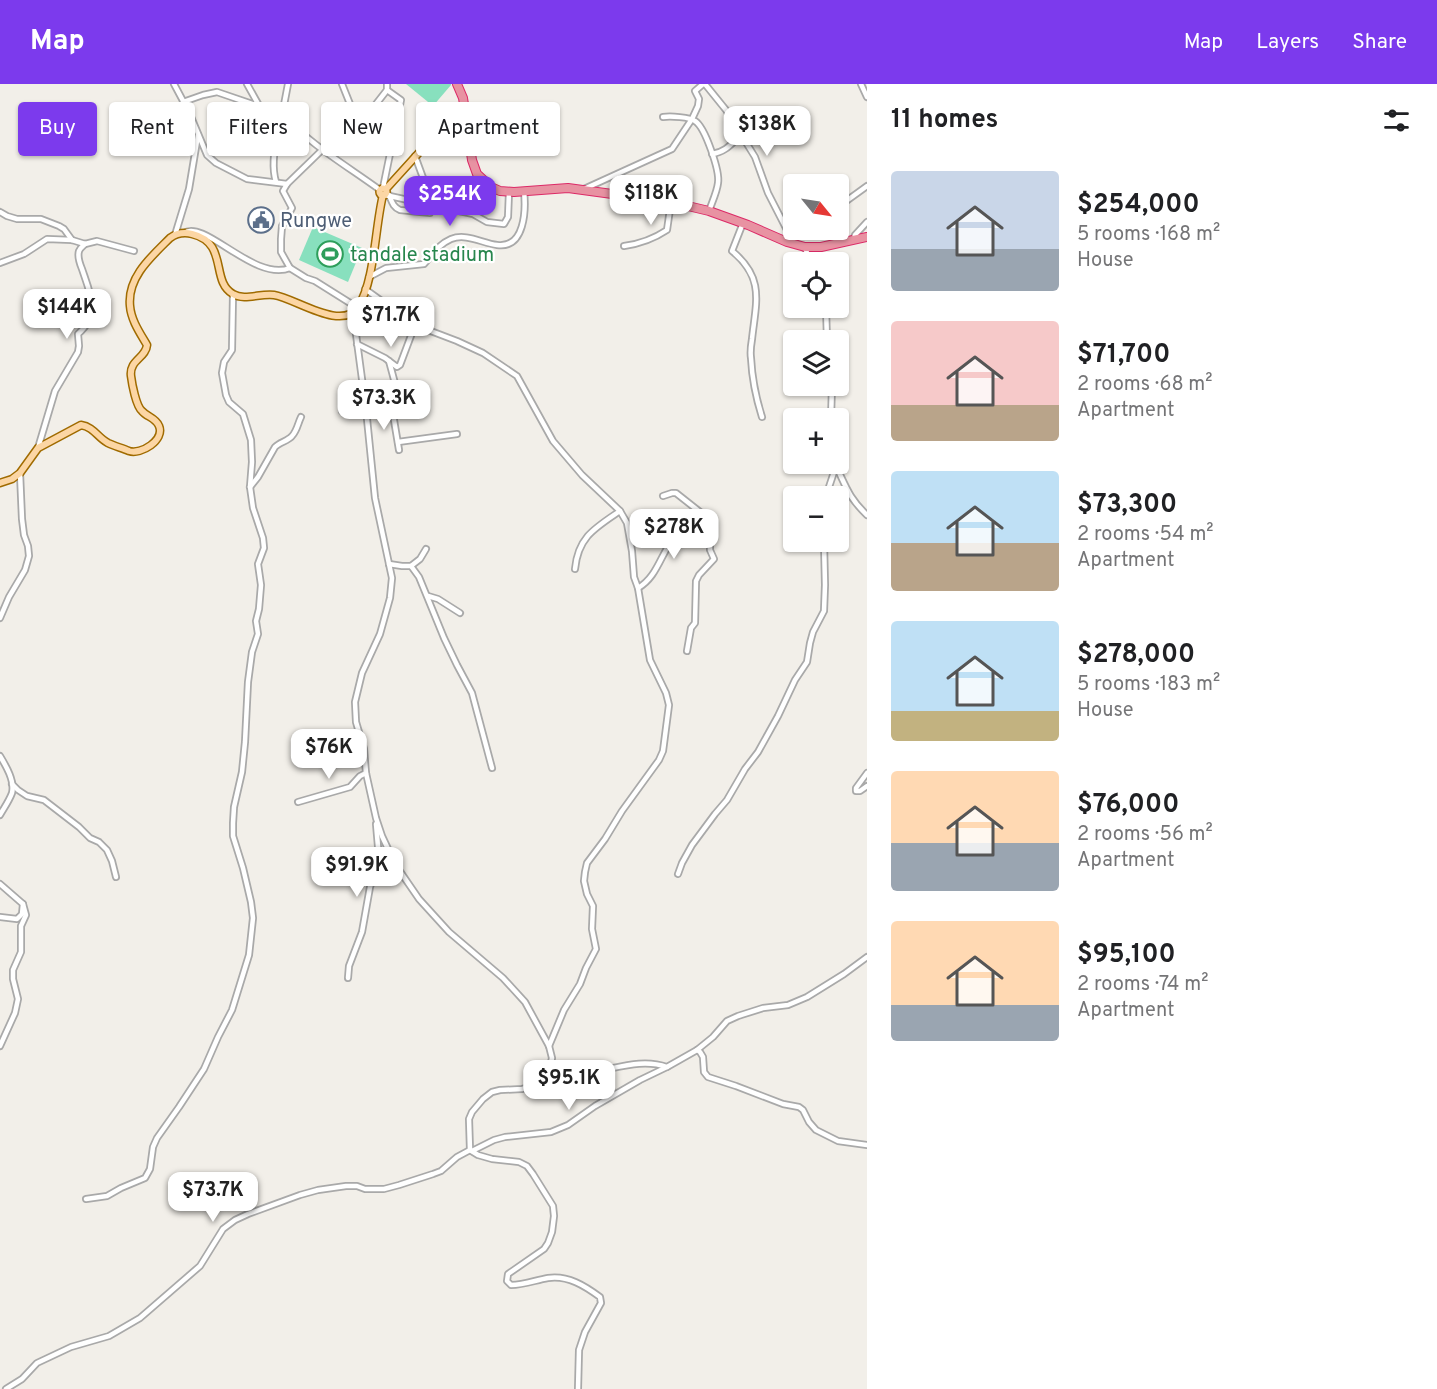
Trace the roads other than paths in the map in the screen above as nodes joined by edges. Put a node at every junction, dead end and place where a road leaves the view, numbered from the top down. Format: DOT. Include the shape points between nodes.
graph roads {
  1 [pos="174,84"];
  2 [pos="248,84"];
  3 [pos="288,84"];
  4 [pos="342,84"];
  5 [pos="387,84"];
  6 [pos="457,84"];
  7 [pos="704,84"];
  8 [pos="861,84"];
  9 [pos="387,90"];
  10 [pos="867,97"];
  11 [pos="183,102"];
  12 [pos="246,102"];
  13 [pos="258,102"];
  14 [pos="285,102"];
  15 [pos="464,102"];
  16 [pos="663,117"];
  17 [pos="692,119"];
  18 [pos="195,128"];
  19 [pos="742,134"];
  20 [pos="198,135"];
  21 [pos="309,139"];
  22 [pos="321,149"];
  23 [pos="321,151"];
  24 [pos="712,154"];
  25 [pos="273,156"];
  26 [pos="331,156"];
  27 [pos="415,156"];
  28 [pos="471,156"];
  29 [pos="276,182"];
  30 [pos="287,184"];
  31 [pos="867,186"];
  32 [pos="584,189"];
  33 [pos="524,191"];
  34 [pos="384,192"];
  35 [pos="509,192"];
  36 [pos="849,199"];
  37 [pos="671,202"];
  38 [pos="433,205"];
  39 [pos="710,211"];
  40 [pos="0,212"];
  41 [pos="867,222"];
  42 [pos="743,223"];
  43 [pos="783,227"];
  44 [pos="184,233"];
  45 [pos="175,235"];
  46 [pos="783,236"];
  47 [pos="867,237"];
  48 [pos="72,240"];
  49 [pos="792,240"];
  50 [pos="853,240"];
  51 [pos="85,244"];
  52 [pos="624,246"];
  53 [pos="805,247"];
  54 [pos="134,251"];
  55 [pos="807,252"];
  56 [pos="0,263"];
  57 [pos="290,268"];
  58 [pos="369,277"];
  59 [pos="365,289"];
  60 [pos="233,294"];
  61 [pos="355,310"];
  62 [pos="415,325"];
  63 [pos="357,344"];
  64 [pos="389,361"];
  65 [pos="392,408"];
  66 [pos="342,411"];
  67 [pos="366,411"];
  68 [pos="301,417"];
  69 [pos="762,417"];
  70 [pos="457,434"];
  71 [pos="398,442"];
  72 [pos="38,448"];
  73 [pos="399,450"];
  74 [pos="20,473"];
  75 [pos="839,474"];
  76 [pos="0,483"];
  77 [pos="250,487"];
  78 [pos="663,496"];
  79 [pos="620,511"];
  80 [pos="867,515"];
  81 [pos="703,517"];
  82 [pos="426,549"];
  83 [pos="824,552"];
  84 [pos="389,564"];
  85 [pos="411,566"];
  86 [pos="575,569"];
  87 [pos="638,588"];
  88 [pos="428,596"];
  89 [pos="460,614"];
  90 [pos="0,618"];
  91 [pos="687,651"];
  92 [pos="0,756"];
  93 [pos="492,768"];
  94 [pos="366,773"];
  95 [pos="867,773"];
  96 [pos="12,784"];
  97 [pos="867,786"];
  98 [pos="298,802"];
  99 [pos="0,815"];
  100 [pos="376,818"];
  101 [pos="678,874"];
  102 [pos="116,877"];
  103 [pos="0,884"];
  104 [pos="23,904"];
  105 [pos="0,917"];
  106 [pos="867,957"];
  107 [pos="348,978"];
  108 [pos="0,1046"];
  109 [pos="549,1046"];
  110 [pos="697,1050"];
  111 [pos="667,1067"];
  112 [pos="549,1071"];
  113 [pos="867,1145"];
  114 [pos="471,1150"];
  115 [pos="86,1199"];
  116 [pos="6,1389"];
  117 [pos="578,1389"];
  1 -- 11 [label="street"];
  2 -- 13 [label="street"];
  3 -- 14 [label="street"];
  4 -- 9 [label="street" via="358,124"];
  5 -- 9 [label="street"];
  6 -- 15 [label="highway"];
  7 -- 17 [label="street" via="695,91 699,99"];
  7 -- 19 [label="street"];
  8 -- 10 [label="street"];
  9 -- 34 [label="street" via="400,100"];
  11 -- 12 [label="street" via="217,92"];
  16 -- 17 [label="street"];
  17 -- 24 [label="street" via="698,123"];
  17 -- 32 [label="street" via="672,149"];
  18 -- 20 [label="street"];
  19 -- 24 [label="street" via="725,150"];
  19 -- 43 [label="street"];
  20 -- 29 [label="street" via="207,155 216,163 247,179"];
  20 -- 45 [label="street" via="189,189"];
  21 -- 22 [label="street"];
  23 -- 30 [label="street"];
  24 -- 39 [label="street" via="718,183"];
  25 -- 29 [label="street"];
  26 -- 34 [label="street"];
  27 -- 34 [label="main road"];
  27 -- 38 [label="street"];
  28 -- 35 [label="highway" via="477,174 490,187"];
  29 -- 30 [label="street"];
  30 -- 57 [label="street" via="283,191 292,208 282,226 281,252"];
  31 -- 36 [label="street"];
  32 -- 33 [label="highway"];
  32 -- 37 [label="highway"];
  33 -- 35 [label="highway"];
  33 -- 58 [label="street" via="525,211 513,241 497,245 453,238 435,250 424,264 386,268"];
  34 -- 38 [label="street"];
  34 -- 38 [label="street" via="400,210 429,213"];
  34 -- 58 [label="main road"];
  35 -- 38 [label="street" via="508,218 504,224"];
  37 -- 39 [label="highway"];
  37 -- 52 [label="street" via="668,230"];
  39 -- 42 [label="highway"];
  40 -- 48 [label="street" via="16,219 41,219 64,229"];
  41 -- 50 [label="street"];
  42 -- 46 [label="highway"];
  42 -- 69 [label="street" via="732,251 744,261 758,294 750,356"];
  44 -- 45 [label="main road"];
  44 -- 57 [label="street" via="188,230 209,236 248,261 273,269"];
  44 -- 60 [label="main road" via="207,242 218,259 223,286"];
  45 -- 72 [label="main road" via="144,264 130,292 135,325 147,345 134,362 131,374 137,403 141,411 158,423 158,437 144,450 133,452 108,442 88,426 81,426"];
  47 -- 50 [label="highway"];
  48 -- 51 [label="street"];
  48 -- 56 [label="street" via="47,239"];
  49 -- 53 [label="highway"];
  50 -- 53 [label="highway"];
  51 -- 54 [label="street" via="97,241"];
  51 -- 72 [label="street" via="78,258 92,309 78,334 78,352 55,391"];
  53 -- 55 [label="street"];
  57 -- 61 [label="street"];
  58 -- 59 [label="main road"];
  59 -- 61 [label="main road"];
  59 -- 62 [label="street"];
  60 -- 61 [label="main road" via="276,295 336,316"];
  60 -- 77 [label="street" via="232,350 222,373 226,396 243,414 251,441"];
  61 -- 63 [label="street"];
  62 -- 64 [label="street" via="400,365"];
  62 -- 79 [label="street" via="483,353 517,376 553,441"];
  63 -- 64 [label="street"];
  63 -- 67 [label="street"];
  64 -- 65 [label="street" via="400,402"];
  65 -- 67 [label="street"];
  65 -- 71 [label="street"];
  66 -- 67 [label="street"];
  67 -- 84 [label="street" via="375,498"];
  68 -- 77 [label="street" via="292,437 275,447"];
  70 -- 71 [label="street"];
  71 -- 73 [label="street"];
  72 -- 74 [label="main road"];
  74 -- 76 [label="main road"];
  74 -- 90 [label="street" via="29,556"];
  75 -- 80 [label="street" via="848,494"];
  77 -- 115 [label="street" via="264,548 258,564 258,634 248,682 242,772 233,823 253,918 249,955 232,1010 200,1076 157,1138 150,1170 144,1178 107,1196"];
  78 -- 81 [label="street" via="676,493"];
  79 -- 86 [label="street" via="586,537 577,553"];
  79 -- 87 [label="street" via="627,523"];
  81 -- 87 [label="street" via="678,533 653,575"];
  81 -- 91 [label="street" via="710,528 714,559 696,581 695,622"];
  82 -- 85 [label="street"];
  83 -- 101 [label="street" via="824,611 813,632 807,662 758,752 728,800 692,845"];
  84 -- 85 [label="street"];
  84 -- 94 [label="street" via="390,598 355,702"];
  85 -- 88 [label="street"];
  87 -- 109 [label="street" via="650,660 669,705 663,751 587,864 584,881 593,906 596,949"];
  88 -- 89 [label="street"];
  88 -- 93 [label="street" via="472,693"];
  92 -- 96 [label="street"];
  94 -- 98 [label="street" via="350,787"];
  94 -- 100 [label="street"];
  95 -- 97 [label="street" via="856,791"];
  96 -- 99 [label="street" via="12,793"];
  96 -- 102 [label="street" via="27,796 44,800 99,842 107,850"];
  100 -- 107 [label="street" via="378,865"];
  100 -- 109 [label="street" via="395,864 419,899 525,1002"];
  103 -- 104 [label="street"];
  104 -- 105 [label="street" via="17,919"];
  104 -- 108 [label="street" via="26,915 21,926 21,952 13,970 18,999"];
  106 -- 110 [label="street" via="807,997 727,1021"];
  109 -- 112 [label="street"];
  110 -- 111 [label="street"];
  110 -- 113 [label="street" via="708,1077 799,1107 816,1130 838,1141"];
  111 -- 112 [label="street" via="655,1063 583,1073"];
  111 -- 114 [label="street" via="568,1125 551,1132 505,1137"];
  112 -- 114 [label="street" via="531,1087 500,1090 483,1099 469,1119"];
  114 -- 116 [label="street" via="441,1171 399,1185 384,1189 346,1186 318,1190 235,1220 223,1229 200,1266 140,1318 109,1336 71,1347 37,1364"];
  114 -- 117 [label="street" via="527,1166 553,1206 548,1243 508,1274 507,1281 522,1285 561,1277 600,1297 601,1303 579,1350"];
}
